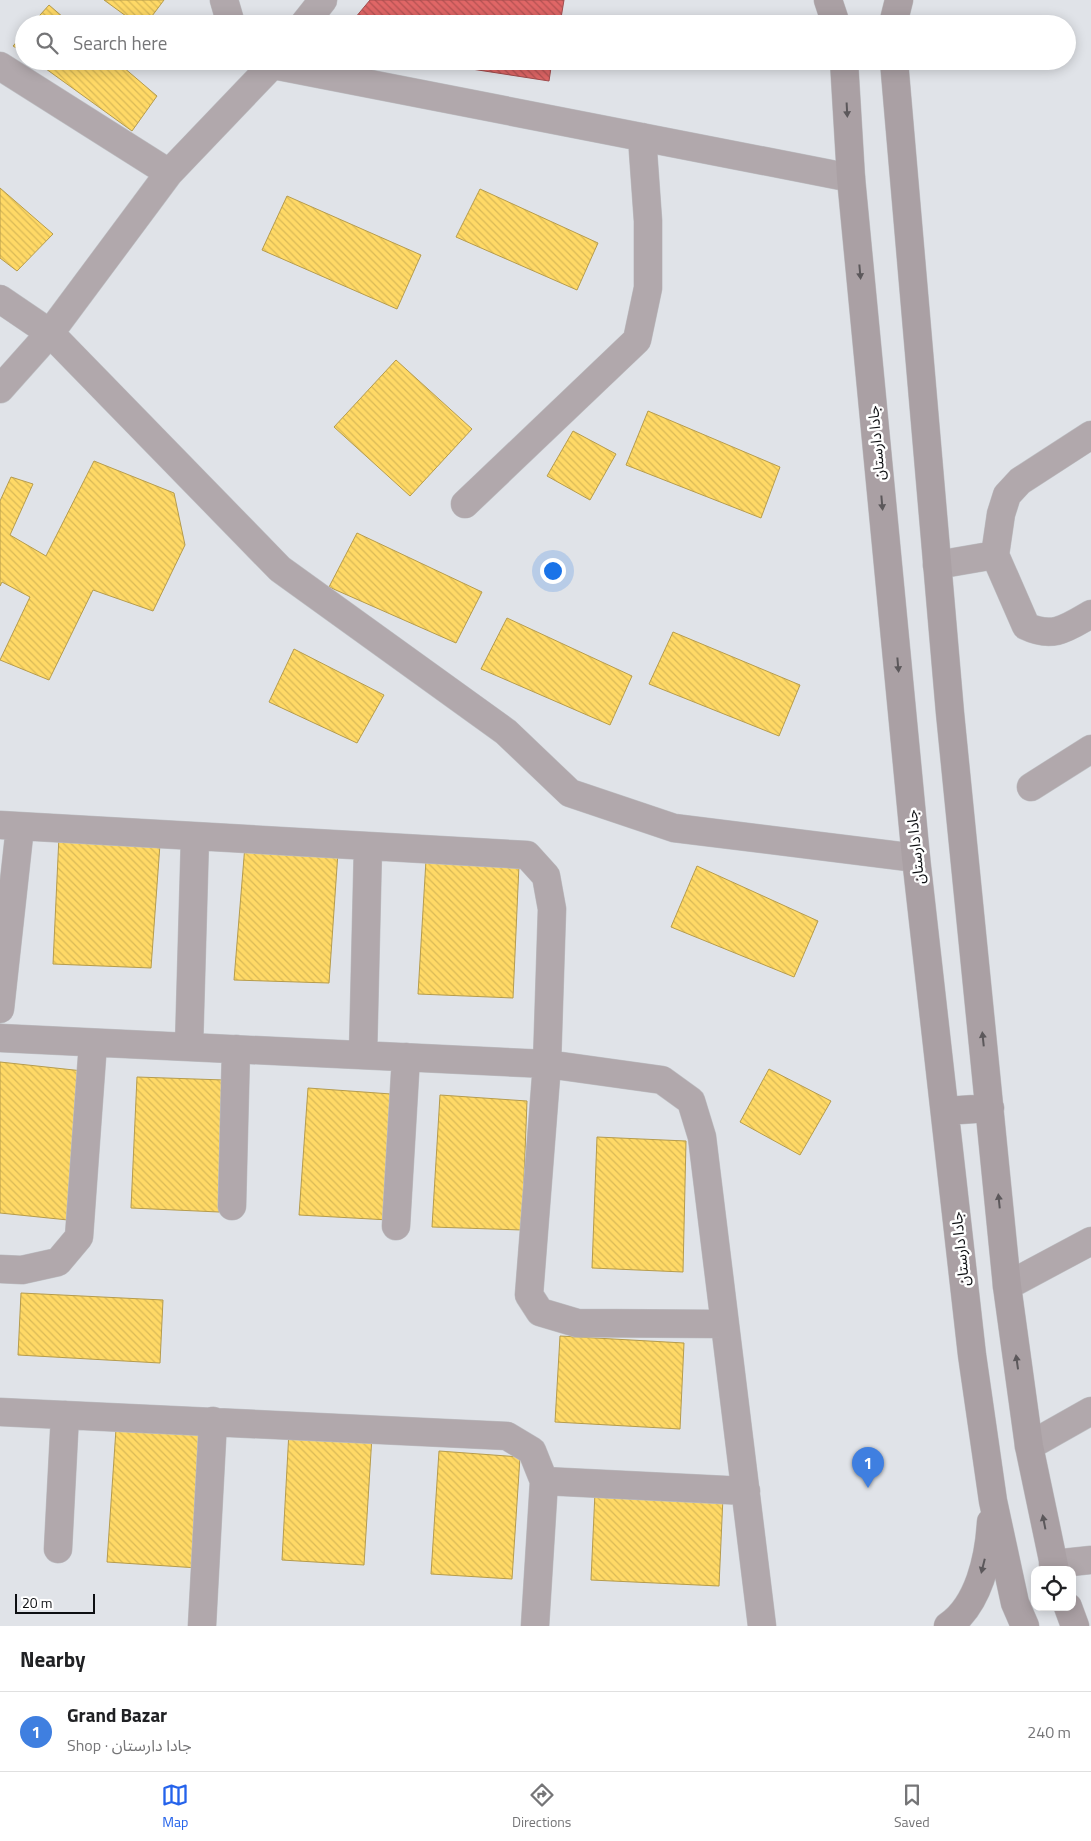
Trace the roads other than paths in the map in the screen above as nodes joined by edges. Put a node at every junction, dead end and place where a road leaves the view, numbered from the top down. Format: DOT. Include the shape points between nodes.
graph roads {
  1 [pos="224,0"];
  2 [pos="323,0"];
  3 [pos="828,0"];
  4 [pos="840,0"];
  5 [pos="890,0"];
  6 [pos="899,0"];
  7 [pos="228,15"];
  8 [pos="311,15"];
  9 [pos="833,15"];
  10 [pos="841,15"];
  11 [pos="891,15"];
  12 [pos="895,15"];
  13 [pos="0,66"];
  14 [pos="266,70"];
  15 [pos="312,70"];
  16 [pos="845,70"];
  17 [pos="895,70"];
  18 [pos="642,137"];
  19 [pos="169,173"];
  20 [pos="851,178"];
  21 [pos="0,298"];
  22 [pos="50,333"];
  23 [pos="0,389"];
  24 [pos="1091,435"];
  25 [pos="465,504"];
  26 [pos="995,555"];
  27 [pos="937,565"];
  28 [pos="1091,614"];
  29 [pos="1091,749"];
  30 [pos="1031,786"];
  31 [pos="10,826"];
  32 [pos="195,837"];
  33 [pos="368,846"];
  34 [pos="916,858"];
  35 [pos="0,1009"];
  36 [pos="0,1038"];
  37 [pos="93,1043"];
  38 [pos="189,1047"];
  39 [pos="236,1049"];
  40 [pos="363,1055"];
  41 [pos="406,1058"];
  42 [pos="547,1064"];
  43 [pos="990,1108"];
  44 [pos="945,1111"];
  45 [pos="232,1206"];
  46 [pos="396,1226"];
  47 [pos="1091,1241"];
  48 [pos="0,1269"];
  49 [pos="1007,1286"];
  50 [pos="725,1324"];
  51 [pos="1091,1411"];
  52 [pos="0,1412"];
  53 [pos="65,1415"];
  54 [pos="213,1421"];
  55 [pos="1029,1446"];
  56 [pos="544,1481"];
  57 [pos="746,1491"];
  58 [pos="993,1500"];
  59 [pos="58,1549"];
  60 [pos="1091,1560"];
  61 [pos="1054,1566"];
  62 [pos="1059,1566"];
  63 [pos="1069,1611"];
  64 [pos="202,1626"];
  65 [pos="534,1626"];
  66 [pos="762,1626"];
  67 [pos="948,1626"];
  68 [pos="1025,1626"];
  69 [pos="1075,1626"];
  1 -- 7 [label="street"];
  2 -- 8 [label="street"];
  3 -- 9 [label="main road"];
  4 -- 10 [label="main road"];
  5 -- 11 [label="main road"];
  6 -- 12 [label="main road"];
  13 -- 19 [label="street"];
  14 -- 19 [label="street"];
  15 -- 18 [label="street"];
  16 -- 20 [label="main road, جادا دارستان, one-way"];
  17 -- 27 [label="main road"];
  18 -- 20 [label="street"];
  18 -- 25 [label="street" via="648,221 648,288 637,340"];
  19 -- 22 [label="street"];
  20 -- 34 [label="main road, جادا دارستان, one-way"];
  21 -- 22 [label="street"];
  22 -- 23 [label="street"];
  22 -- 34 [label="street" via="280,569 506,732 570,793 674,828"];
  24 -- 26 [label="street" via="1020,481 1007,496 996,533"];
  26 -- 27 [label="street"];
  26 -- 28 [label="street" via="1026,626 1038,632 1061,631"];
  43 -- 27 [label="main road, one-way"];
  29 -- 30 [label="street"];
  31 -- 32 [label="street"];
  31 -- 35 [label="street"];
  32 -- 33 [label="street"];
  32 -- 38 [label="street"];
  33 -- 40 [label="street"];
  33 -- 42 [label="street" via="527,855 546,876 552,909"];
  34 -- 44 [label="main road, جادا دارستان"];
  36 -- 37 [label="street"];
  37 -- 38 [label="street"];
  37 -- 48 [label="street" via="80,1237 58,1262 22,1270"];
  38 -- 39 [label="street"];
  39 -- 40 [label="street"];
  39 -- 45 [label="street"];
  40 -- 41 [label="street"];
  41 -- 42 [label="street"];
  41 -- 46 [label="street"];
  42 -- 50 [label="street" via="662,1080 690,1101 702,1137"];
  42 -- 50 [label="street" via="528,1295 540,1312 577,1324"];
  43 -- 44 [label="main road"];
  49 -- 43 [label="main road, one-way"];
  44 -- 58 [label="main road, جادا دارستان" via="972,1355"];
  47 -- 49 [label="street"];
  55 -- 49 [label="main road, one-way"];
  50 -- 57 [label="street"];
  51 -- 55 [label="street"];
  52 -- 53 [label="street"];
  53 -- 54 [label="street"];
  53 -- 59 [label="street"];
  54 -- 56 [label="street" via="507,1436 532,1451"];
  54 -- 64 [label="street"];
  61 -- 55 [label="main road, one-way"];
  56 -- 57 [label="street"];
  56 -- 65 [label="street"];
  57 -- 66 [label="street"];
  58 -- 67 [label="main road, one-way" via="990,1540 981,1575 972,1600"];
  58 -- 68 [label="main road, جادا دارستان" via="1015,1603"];
  60 -- 62 [label="street"];
  63 -- 69 [label="main road"];
}
